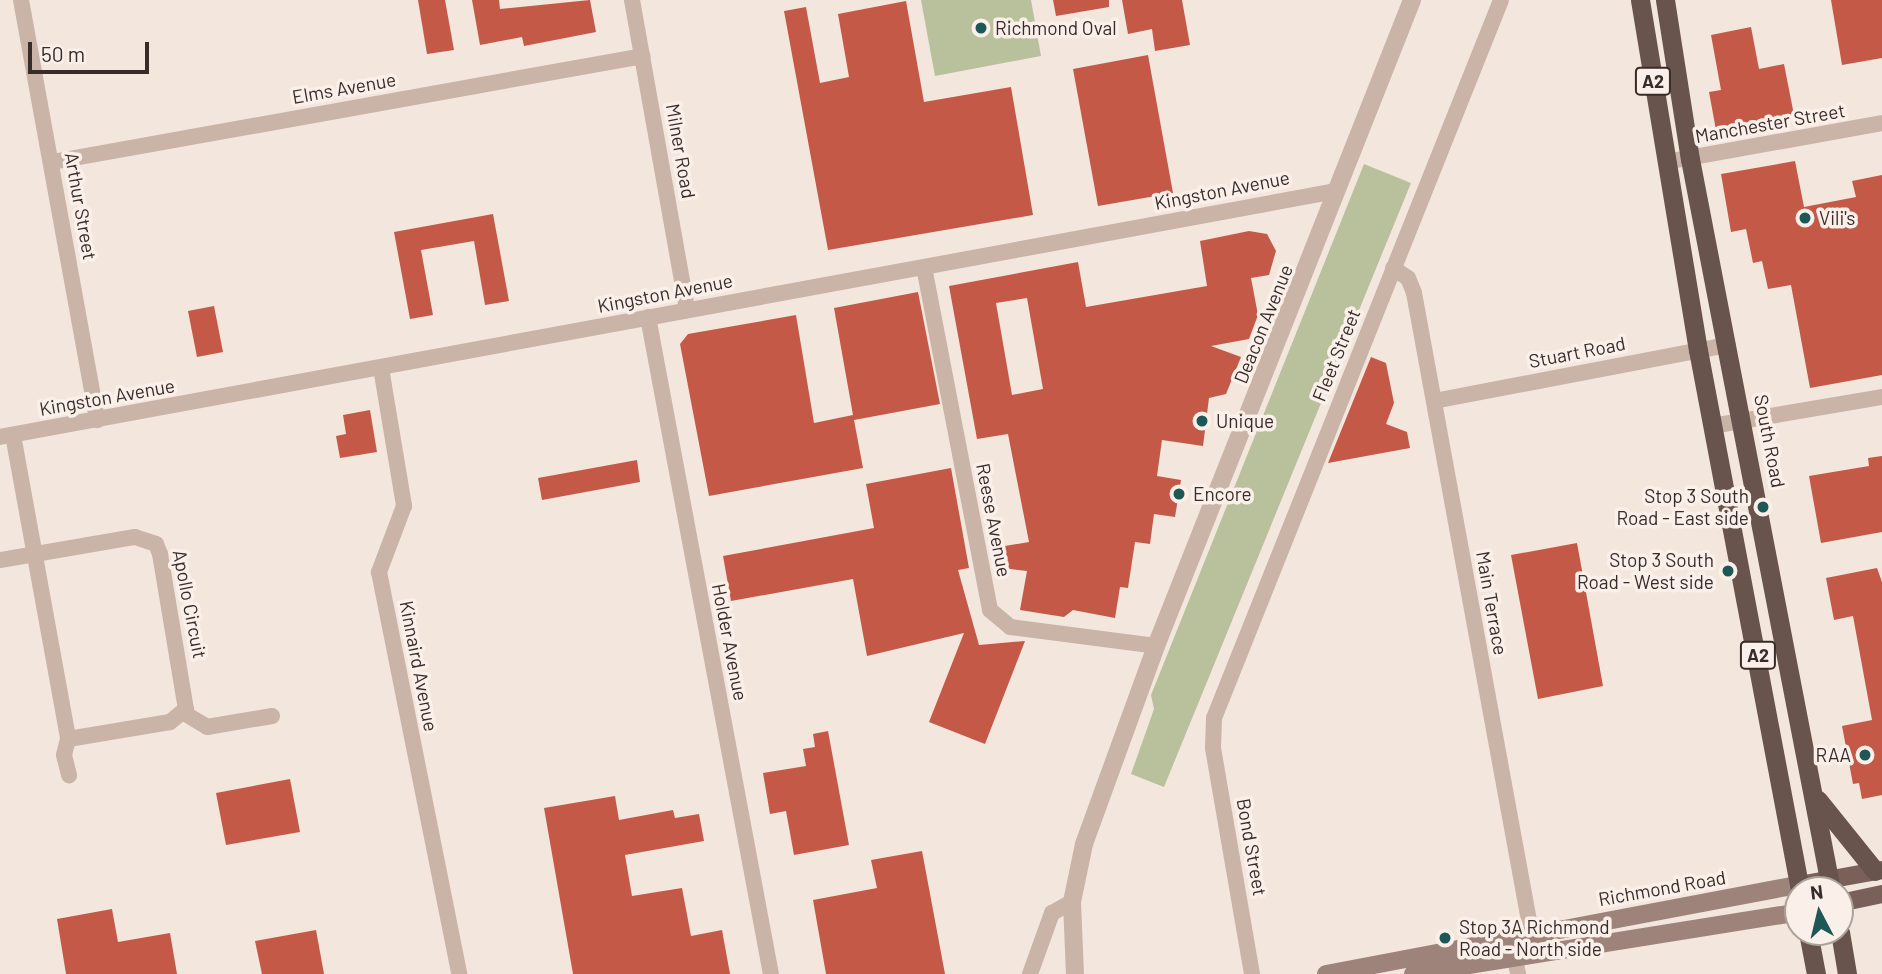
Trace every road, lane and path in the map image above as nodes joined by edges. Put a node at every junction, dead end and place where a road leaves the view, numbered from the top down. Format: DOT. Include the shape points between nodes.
graph roads {
  1 [pos="21,0"];
  2 [pos="632,0"];
  3 [pos="1412,0"];
  4 [pos="1501,0"];
  5 [pos="1640,0"];
  6 [pos="1665,0"];
  7 [pos="643,56"];
  8 [pos="1882,123"];
  9 [pos="1690,159"];
  10 [pos="52,162"];
  11 [pos="1666,162"];
  12 [pos="1337,191"];
  13 [pos="924,267"];
  14 [pos="1393,268"];
  15 [pos="687,310"];
  16 [pos="648,317"];
  17 [pos="1728,345"];
  18 [pos="1698,350"];
  19 [pos="381,368"];
  20 [pos="1882,397"];
  21 [pos="1434,401"];
  22 [pos="97,420"];
  23 [pos="1743,421"];
  24 [pos="1712,426"];
  25 [pos="7,436"];
  26 [pos="35,554"];
  27 [pos="0,560"];
  28 [pos="1156,646"];
  29 [pos="184,713"];
  30 [pos="272,716"];
  31 [pos="1212,727"];
  32 [pos="68,739"];
  33 [pos="69,775"];
  34 [pos="1813,793"];
  35 [pos="1879,871"];
  36 [pos="1797,876"];
  37 [pos="1829,876"];
  38 [pos="1854,878"];
  39 [pos="1784,890"];
  40 [pos="1882,894"];
  41 [pos="1854,900"];
  42 [pos="1072,902"];
  43 [pos="1784,914"];
  44 [pos="1532,934"];
  45 [pos="1811,946"];
  46 [pos="1842,946"];
  47 [pos="1535,954"];
  48 [pos="1515,957"];
  49 [pos="459,974"];
  50 [pos="771,974"];
  51 [pos="1030,974"];
  52 [pos="1075,974"];
  53 [pos="1252,974"];
  54 [pos="1326,974"];
  55 [pos="1413,974"];
  56 [pos="1816,974"];
  57 [pos="1847,974"];
  1 -- 10 [label="street, Arthur Street"];
  2 -- 7 [label="street, Milner Road"];
  3 -- 12 [label="street, Deacon Avenue"];
  4 -- 14 [label="street, Fleet Street"];
  5 -- 11 [label="highway, A2"];
  6 -- 9 [label="highway, South Road / A2"];
  7 -- 10 [label="street, Elms Avenue"];
  7 -- 15 [label="street, Milner Road"];
  8 -- 9 [label="street, Manchester Street"];
  9 -- 11 [label="street, Manchester Street"];
  9 -- 17 [label="highway, South Road / A2"];
  10 -- 22 [label="street, Arthur Street"];
  11 -- 18 [label="highway, A2"];
  12 -- 13 [label="street, Kingston Avenue"];
  12 -- 28 [label="street, Deacon Avenue"];
  13 -- 15 [label="street, Kingston Avenue"];
  13 -- 28 [label="street, Reese Avenue" via="990,610 1010,627"];
  14 -- 21 [label="street, Main Terrace" via="1409,278 1414,291"];
  14 -- 31 [label="street, Fleet Street"];
  15 -- 16 [label="street, Kingston Avenue"];
  16 -- 19 [label="street, Kingston Avenue"];
  16 -- 50 [label="street, Holder Avenue"];
  17 -- 18 [label="street, Stuart Road"];
  17 -- 23 [label="highway, South Road / A2"];
  18 -- 21 [label="street, Stuart Road"];
  18 -- 24 [label="highway, A2"];
  19 -- 22 [label="street, Kingston Avenue"];
  19 -- 49 [label="street, Kinnaird Avenue" via="404,506 379,572"];
  20 -- 23 [label="street"];
  21 -- 44 [label="street, Main Terrace"];
  22 -- 25 [label="street, Kingston Avenue"];
  23 -- 24 [label="street"];
  23 -- 34 [label="highway, South Road / A2"];
  24 -- 36 [label="highway, A2"];
  25 -- 26 [label="street"];
  26 -- 27 [label="street"];
  26 -- 29 [label="street, Apollo Circuit" via="135,537 156,544 188,699"];
  26 -- 32 [label="street"];
  28 -- 42 [label="street, Deacon Avenue" via="1084,844"];
  29 -- 30 [label="street" via="207,727"];
  29 -- 32 [label="street" via="170,722"];
  31 -- 53 [label="street, Bond Street"];
  32 -- 33 [label="street" via="64,755"];
  34 -- 35 [label="highway"];
  34 -- 37 [label="highway, South Road / A2"];
  35 -- 38 [label="main road, Richmond Road"];
  39 -- 44 [label="main road, Richmond Road"];
  40 -- 41 [label="main road"];
  42 -- 51 [label="street" via="1052,913"];
  42 -- 52 [label="street, Deacon Avenue"];
  43 -- 47 [label="main road, Richmond Road"];
  44 -- 47 [label="street, Main Terrace"];
  44 -- 48 [label="main road, Richmond Road"];
  45 -- 56 [label="highway"];
  46 -- 57 [label="highway"];
  47 -- 48 [label="main road, Richmond Road"];
  48 -- 54 [label="main road, Richmond Road"];
  48 -- 55 [label="main road, Richmond Road"];
}
